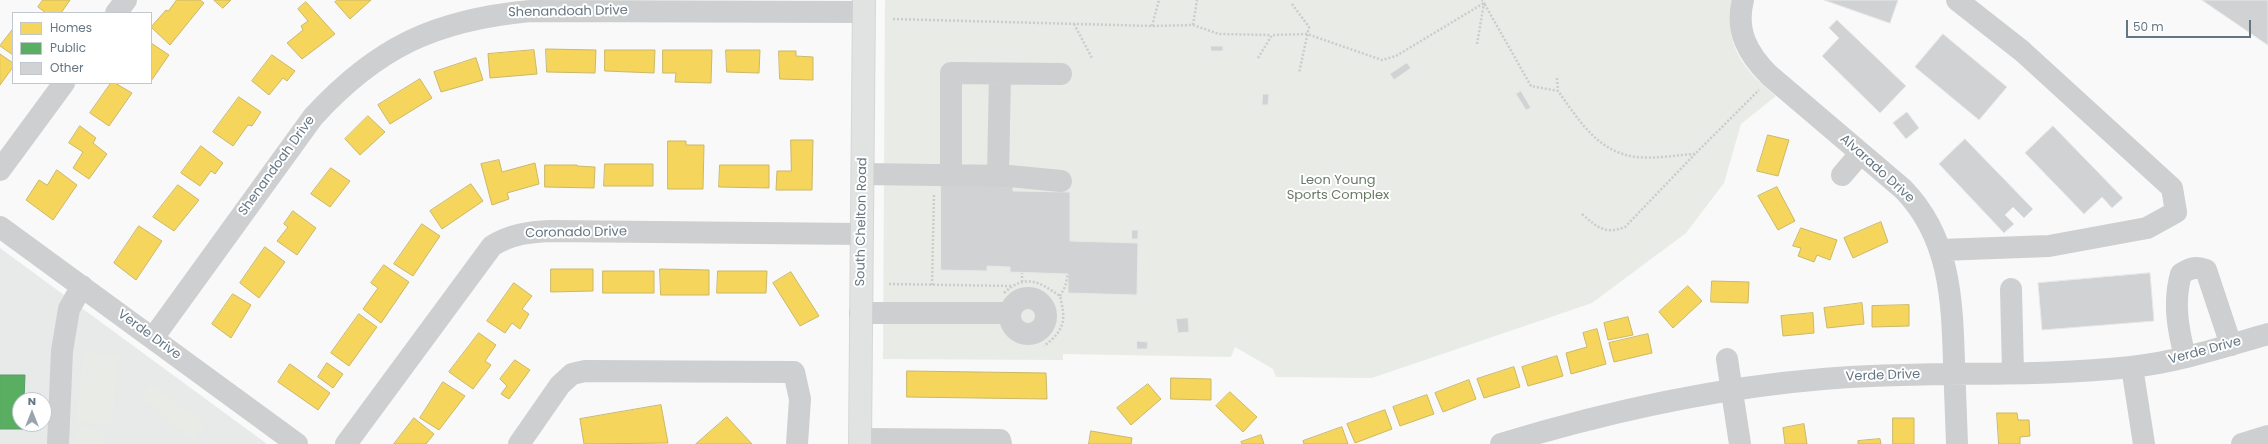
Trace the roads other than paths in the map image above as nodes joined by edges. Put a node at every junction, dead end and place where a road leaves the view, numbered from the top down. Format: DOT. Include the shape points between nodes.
graph roads {
  1 [pos="126,0"];
  2 [pos="1743,0"];
  3 [pos="1957,0"];
  4 [pos="864,6"];
  5 [pos="117,12"];
  6 [pos="1000,74"];
  7 [pos="1061,74"];
  8 [pos="63,84"];
  9 [pos="1860,154"];
  10 [pos="0,170"];
  11 [pos="862,174"];
  12 [pos="1842,175"];
  13 [pos="998,176"];
  14 [pos="943,180"];
  15 [pos="1061,181"];
  16 [pos="0,227"];
  17 [pos="862,234"];
  18 [pos="1941,250"];
  19 [pos="82,286"];
  20 [pos="2011,289"];
  21 [pos="860,312"];
  22 [pos="1003,312"];
  23 [pos="2268,334"];
  24 [pos="154,338"];
  25 [pos="2231,345"];
  26 [pos="2185,357"];
  27 [pos="1727,359"];
  28 [pos="2132,367"];
  29 [pos="2014,372"];
  30 [pos="1954,374"];
  31 [pos="1733,391"];
  32 [pos="2268,436"];
  33 [pos="860,442"];
  34 [pos="58,444"];
  35 [pos="297,444"];
  36 [pos="346,444"];
  37 [pos="519,444"];
  38 [pos="797,444"];
  39 [pos="1001,444"];
  40 [pos="1502,444"];
  41 [pos="1740,444"];
  42 [pos="1957,444"];
  43 [pos="2144,444"];
  44 [pos="2242,444"];
  1 -- 5 [label="street"];
  2 -- 9 [label="street, Alvarado Drive" via="1740,18 1744,41 1751,54 1770,75"];
  3 -- 18 [label="street" via="2022,52 2172,188 2176,212 2147,228 2049,246"];
  4 -- 11 [label="main road, South Chelton Road"];
  4 -- 24 [label="street, Shenandoah Drive" via="530,11 488,15 468,20 440,28 405,43 338,89 312,117"];
  6 -- 7 [label="street"];
  6 -- 13 [label="street"];
  6 -- 14 [label="street" via="950,73"];
  8 -- 10 [label="street"];
  9 -- 12 [label="street"];
  9 -- 18 [label="street, Alvarado Drive" via="1915,201"];
  11 -- 14 [label="street"];
  11 -- 17 [label="main road, South Chelton Road"];
  13 -- 14 [label="street"];
  13 -- 15 [label="street"];
  16 -- 19 [label="street, Verde Drive"];
  17 -- 21 [label="main road, South Chelton Road"];
  17 -- 36 [label="street, Coronado Drive" via="551,231 525,232 506,237 492,246"];
  18 -- 30 [label="street, Alvarado Drive" via="1953,310"];
  19 -- 24 [label="street, Verde Drive"];
  19 -- 34 [label="street" via="69,309 62,351"];
  20 -- 29 [label="street"];
  21 -- 22 [label="street"];
  21 -- 33 [label="main road, South Chelton Road"];
  23 -- 25 [label="street, Verde Drive"];
  24 -- 35 [label="street, Verde Drive"];
  25 -- 26 [label="street, Verde Drive"];
  25 -- 26 [label="street" via="2206,270 2199,267 2189,269 2182,274 2176,300 2178,327"];
  26 -- 28 [label="street, Verde Drive"];
  27 -- 31 [label="street"];
  28 -- 29 [label="street, Verde Drive"];
  28 -- 43 [label="street"];
  29 -- 30 [label="street, Verde Drive"];
  30 -- 31 [label="street, Verde Drive" via="1822,379"];
  30 -- 42 [label="street, Alvarado Drive"];
  31 -- 40 [label="street, Verde Drive" via="1658,403"];
  31 -- 41 [label="street"];
  32 -- 44 [label="street"];
  33 -- 39 [label="street" via="1000,440"];
  37 -- 38 [label="street" via="560,385 572,374 585,371 794,372 800,400"];
}
